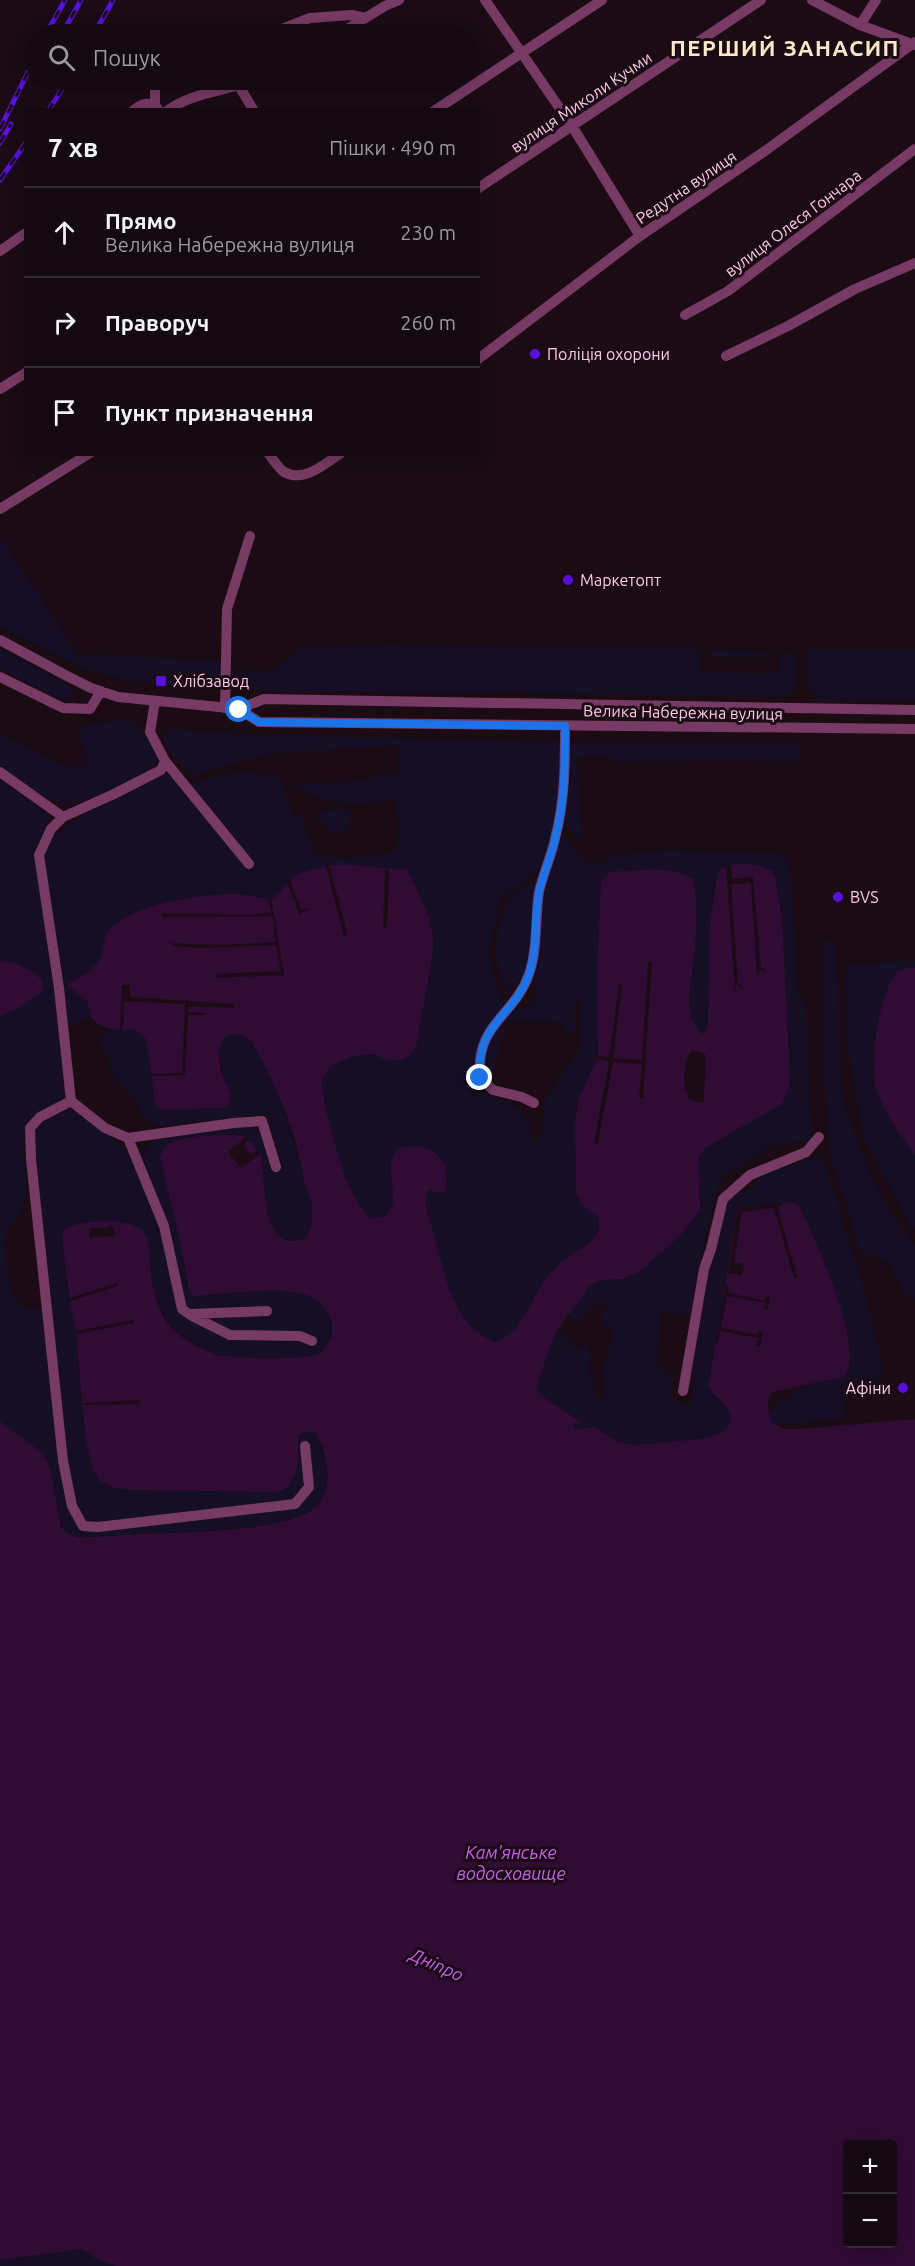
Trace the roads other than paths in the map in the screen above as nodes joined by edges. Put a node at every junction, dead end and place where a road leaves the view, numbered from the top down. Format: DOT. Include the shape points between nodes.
graph roads {
  1 [pos="399,0"];
  2 [pos="485,0"];
  3 [pos="602,0"];
  4 [pos="760,0"];
  5 [pos="812,0"];
  6 [pos="876,0"];
  7 [pos="366,18"];
  8 [pos="295,24"];
  9 [pos="356,24"];
  10 [pos="860,25"];
  11 [pos="914,43"];
  12 [pos="522,53"];
  13 [pos="480,81"];
  14 [pos="156,90"];
  15 [pos="224,90"];
  16 [pos="242,90"];
  17 [pos="466,90"];
  18 [pos="136,108"];
  19 [pos="157,108"];
  20 [pos="171,108"];
  21 [pos="252,108"];
  22 [pos="439,108"];
  23 [pos="572,126"];
  24 [pos="915,149"];
  25 [pos="480,187"];
  26 [pos="24,234"];
  27 [pos="640,236"];
  28 [pos="0,251"];
  29 [pos="915,263"];
  30 [pos="686,315"];
  31 [pos="480,356"];
  32 [pos="726,356"];
  33 [pos="24,374"];
  34 [pos="0,389"];
  35 [pos="85,456"];
  36 [pos="270,456"];
  37 [pos="337,456"];
  38 [pos="0,509"];
  39 [pos="250,536"];
  40 [pos="0,640"];
  41 [pos="0,677"];
  42 [pos="101,691"];
  43 [pos="156,701"];
  44 [pos="225,708"];
  45 [pos="239,710"];
  46 [pos="915,710"];
  47 [pos="565,726"];
  48 [pos="915,729"];
  49 [pos="165,761"];
  50 [pos="0,772"];
  51 [pos="63,817"];
  52 [pos="249,864"];
  53 [pos="71,1101"];
  54 [pos="534,1103"];
  55 [pos="819,1137"];
  56 [pos="128,1138"];
  57 [pos="276,1167"];
  58 [pos="267,1311"];
  59 [pos="189,1314"];
  60 [pos="312,1341"];
  61 [pos="683,1391"];
  62 [pos="305,1446"];
  1 -- 7 [label="street"];
  2 -- 12 [label="street"];
  3 -- 12 [label="street"];
  4 -- 23 [label="street, вулиця Миколи Кучми"];
  5 -- 10 [label="street"];
  6 -- 10 [label="street"];
  7 -- 8 [label="street" via="310,18"];
  7 -- 9 [label="street"];
  10 -- 11 [label="street"];
  11 -- 27 [label="street, Редутна вулиця"];
  12 -- 13 [label="street"];
  12 -- 23 [label="street"];
  14 -- 19 [label="street"];
  15 -- 20 [label="street"];
  16 -- 21 [label="street"];
  17 -- 22 [label="street"];
  18 -- 19 [label="street" via="141,104"];
  23 -- 25 [label="street, вулиця Миколи Кучми"];
  23 -- 27 [label="street"];
  24 -- 30 [label="street, вулиця Олеся Гончара" via="728,291"];
  26 -- 28 [label="street"];
  27 -- 31 [label="street, Редутна вулиця"];
  29 -- 32 [label="street" via="855,289"];
  33 -- 34 [label="street"];
  35 -- 38 [label="street"];
  36 -- 37 [label="street" via="282,471 298,476"];
  39 -- 44 [label="street" via="227,609"];
  40 -- 42 [label="street, Велика Набережна вулиця"];
  41 -- 42 [label="street" via="63,708 90,709"];
  42 -- 43 [label="street, Велика Набережна вулиця"];
  43 -- 44 [label="street, Велика Набережна вулиця"];
  43 -- 49 [label="street" via="150,732"];
  44 -- 45 [label="street, Велика Набережна вулиця"];
  45 -- 46 [label="street, Велика Набережна вулиця" via="264,699"];
  45 -- 47 [label="street, Велика Набережна вулиця" via="259,722"];
  47 -- 48 [label="street, Велика Набережна вулиця"];
  47 -- 54 [label="street" via="565,788 539,891 530,973 521,992 496,1021 483,1044 479,1063 480,1078 493,1090"];
  49 -- 51 [label="street" via="160,770"];
  49 -- 52 [label="street"];
  50 -- 51 [label="street"];
  51 -- 53 [label="street" via="51,830 39,855"];
  53 -- 56 [label="street" via="105,1128"];
  53 -- 62 [label="street" via="40,1117 30,1128 63,1461 72,1506 83,1526 295,1504 309,1487"];
  55 -- 61 [label="street" via="806,1152 750,1175 723,1198 704,1269"];
  56 -- 57 [label="street" via="262,1122"];
  56 -- 59 [label="street" via="164,1226 182,1308"];
  58 -- 59 [label="street"];
  59 -- 60 [label="street" via="230,1335 300,1336"];
}
